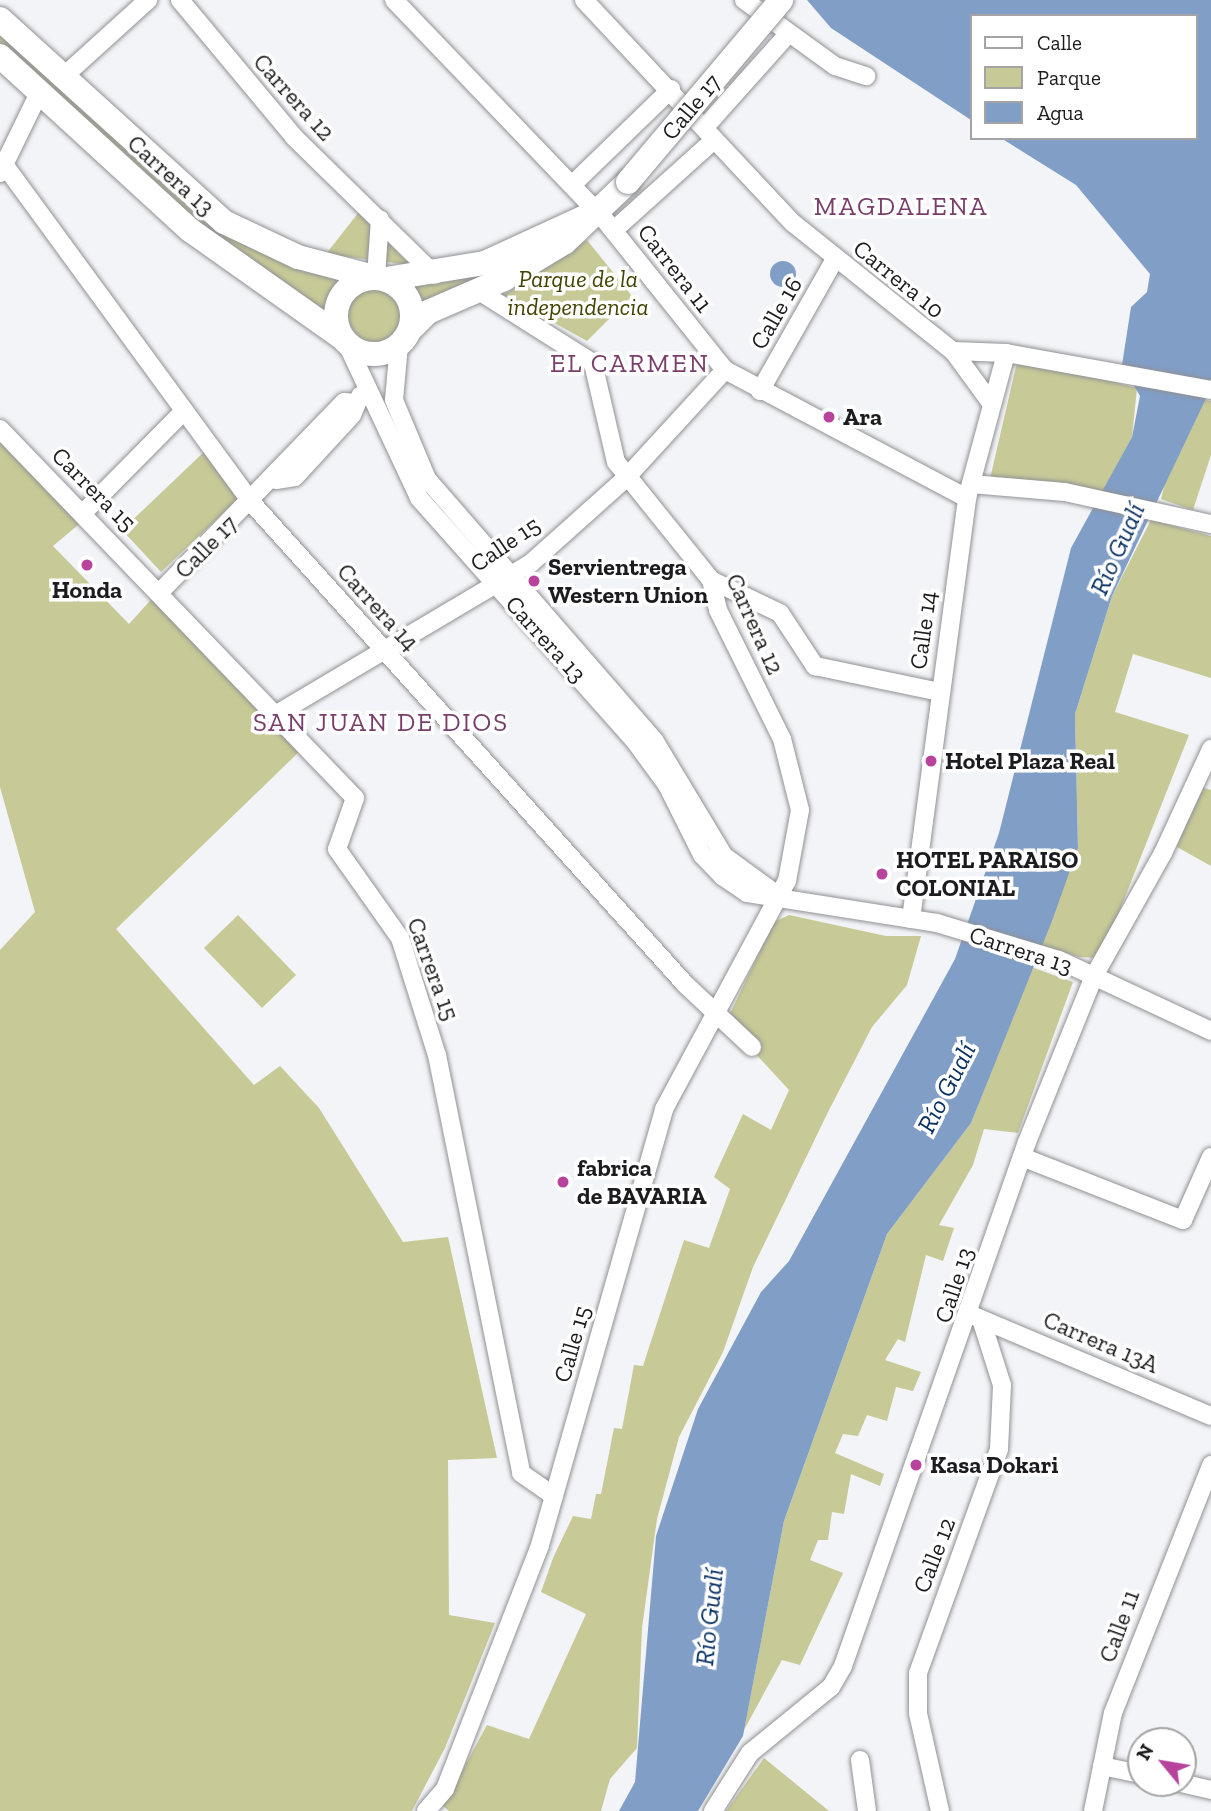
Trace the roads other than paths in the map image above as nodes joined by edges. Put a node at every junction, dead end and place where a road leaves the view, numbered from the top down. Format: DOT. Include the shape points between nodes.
graph roads {
  1 [pos="148,0"];
  2 [pos="180,0"];
  3 [pos="394,0"];
  4 [pos="584,0"];
  5 [pos="744,0"];
  6 [pos="781,0"];
  7 [pos="0,19"];
  8 [pos="789,33"];
  9 [pos="0,56"];
  10 [pos="866,76"];
  11 [pos="63,77"];
  12 [pos="671,89"];
  13 [pos="39,93"];
  14 [pos="709,133"];
  15 [pos="3,170"];
  16 [pos="572,185"];
  17 [pos="380,219"];
  18 [pos="606,221"];
  19 [pos="835,259"];
  20 [pos="435,275"];
  21 [pos="379,278"];
  22 [pos="479,290"];
  23 [pos="404,337"];
  24 [pos="344,341"];
  25 [pos="953,351"];
  26 [pos="1006,353"];
  27 [pos="725,370"];
  28 [pos="369,386"];
  29 [pos="1211,390"];
  30 [pos="760,391"];
  31 [pos="991,403"];
  32 [pos="184,411"];
  33 [pos="0,429"];
  34 [pos="625,479"];
  35 [pos="969,491"];
  36 [pos="251,502"];
  37 [pos="83,513"];
  38 [pos="1205,523"];
  39 [pos="510,573"];
  40 [pos="711,580"];
  41 [pos="493,583"];
  42 [pos="161,591"];
  43 [pos="384,649"];
  44 [pos="939,692"];
  45 [pos="276,714"];
  46 [pos="1211,749"];
  47 [pos="1206,777"];
  48 [pos="779,896"];
  49 [pos="911,919"];
  50 [pos="1094,976"];
  51 [pos="714,1012"];
  52 [pos="1211,1031"];
  53 [pos="752,1048"];
  54 [pos="1022,1157"];
  55 [pos="1211,1157"];
  56 [pos="976,1317"];
  57 [pos="1211,1416"];
  58 [pos="1211,1465"];
  59 [pos="554,1496"];
  60 [pos="860,1760"];
  61 [pos="1102,1766"];
  62 [pos="1127,1771"];
  63 [pos="426,1811"];
  64 [pos="713,1811"];
  65 [pos="867,1811"];
  66 [pos="940,1811"];
  67 [pos="1093,1811"];
  1 -- 11 [label="street"];
  2 -- 17 [label="street, Carrera 12" via="294,137"];
  3 -- 16 [label="street, Carrera 11"];
  4 -- 12 [label="street, Carrera 10"];
  5 -- 8 [label="street"];
  6 -- 18 [label="highway, Calle 17, bridge" via="628,182"];
  7 -- 11 [label="highway, Carrera 13"];
  8 -- 10 [label="street" via="835,66"];
  8 -- 14 [label="street"];
  9 -- 13 [label="highway, Carrera 13"];
  11 -- 21 [label="highway, Carrera 13" via="224,222 298,257"];
  12 -- 14 [label="street, Carrera 10"];
  12 -- 16 [label="street"];
  13 -- 15 [label="street"];
  13 -- 24 [label="highway, Carrera 13" via="190,230"];
  14 -- 18 [label="street"];
  14 -- 19 [label="street, Carrera 10"];
  15 -- 32 [label="street, Carrera 14"];
  16 -- 18 [label="street, Carrera 11"];
  17 -- 20 [label="street, Carrera 12"];
  17 -- 21 [label="street"];
  18 -- 20 [label="highway, Calle 17"];
  18 -- 22 [label="highway, Calle 17"];
  18 -- 27 [label="street, Carrera 11"];
  19 -- 25 [label="street, Carrera 10"];
  19 -- 30 [label="street, Calle 16"];
  20 -- 21 [label="highway, Calle 17"];
  21 -- 23 [label="highway" via="411,306"];
  21 -- 24 [label="highway" via="340,297 335,324"];
  22 -- 23 [label="highway, Calle 17" via="436,308"];
  22 -- 34 [label="street, Carrera 12" via="593,363"];
  23 -- 24 [label="highway" via="367,354"];
  23 -- 39 [label="street, Carrera 13" via="394,400 413,451 445,504"];
  24 -- 28 [label="street, Carrera 13"];
  25 -- 26 [label="street, Carrera 10"];
  25 -- 31 [label="street, Carrera 10"];
  26 -- 29 [label="street, Carrera 10"];
  26 -- 31 [label="street, Calle 14"];
  27 -- 30 [label="street, Carrera 11"];
  27 -- 34 [label="street, Calle 15"];
  28 -- 36 [label="street" via="354,403 352,415 295,477 275,480"];
  28 -- 41 [label="street, Carrera 13" via="419,498"];
  30 -- 35 [label="street, Carrera 11"];
  31 -- 35 [label="street, Calle 14"];
  32 -- 36 [label="street, Carrera 14"];
  32 -- 37 [label="street"];
  33 -- 37 [label="street, Carrera 15"];
  34 -- 39 [label="street, Calle 15" via="531,563"];
  34 -- 40 [label="street, Carrera 12"];
  35 -- 38 [label="street, Carrera 11" via="1065,492"];
  35 -- 44 [label="street, Calle 14"];
  36 -- 42 [label="street, Calle 17"];
  36 -- 43 [label="street, Carrera 14"];
  37 -- 42 [label="street, Carrera 15"];
  39 -- 41 [label="street, Calle 15"];
  39 -- 48 [label="street, Carrera 13" via="654,740 724,856"];
  40 -- 44 [label="street" via="785,617 804,657 816,666"];
  40 -- 48 [label="street, Carrera 12" via="718,610 782,739 800,791 787,881"];
  41 -- 43 [label="street, Calle 15"];
  41 -- 48 [label="street, Carrera 13" via="634,740 667,785 702,855 747,893"];
  42 -- 45 [label="street, Carrera 15"];
  43 -- 45 [label="street, Calle 15"];
  43 -- 51 [label="street, Carrera 14"];
  44 -- 49 [label="street, Calle 14"];
  45 -- 59 [label="street, Carrera 15" via="355,798 337,849 391,919 407,958 437,1055 521,1474"];
  46 -- 47 [label="street, Calle 13"];
  47 -- 50 [label="street, Calle 13"];
  48 -- 49 [label="street, Carrera 13"];
  48 -- 51 [label="street, Calle 15"];
  49 -- 50 [label="street, Carrera 13" via="1059,960"];
  50 -- 52 [label="street, Carrera 13"];
  50 -- 54 [label="street, Calle 13"];
  51 -- 53 [label="street, Carrera 14"];
  51 -- 59 [label="street, Calle 15" via="664,1109"];
  54 -- 55 [label="street" via="1183,1220"];
  54 -- 56 [label="street, Calle 13"];
  56 -- 57 [label="street, Carrera 13A"];
  56 -- 64 [label="street, Calle 13" via="843,1666 831,1687 750,1753"];
  56 -- 66 [label="street, Calle 12" via="1002,1385 999,1449 918,1673 918,1713"];
  58 -- 61 [label="street, Calle 11" via="1113,1713"];
  59 -- 63 [label="street, Calle 15" via="445,1789"];
  60 -- 65 [label="street"];
  61 -- 62 [label="street"];
  61 -- 67 [label="street, Calle 11"];
}
